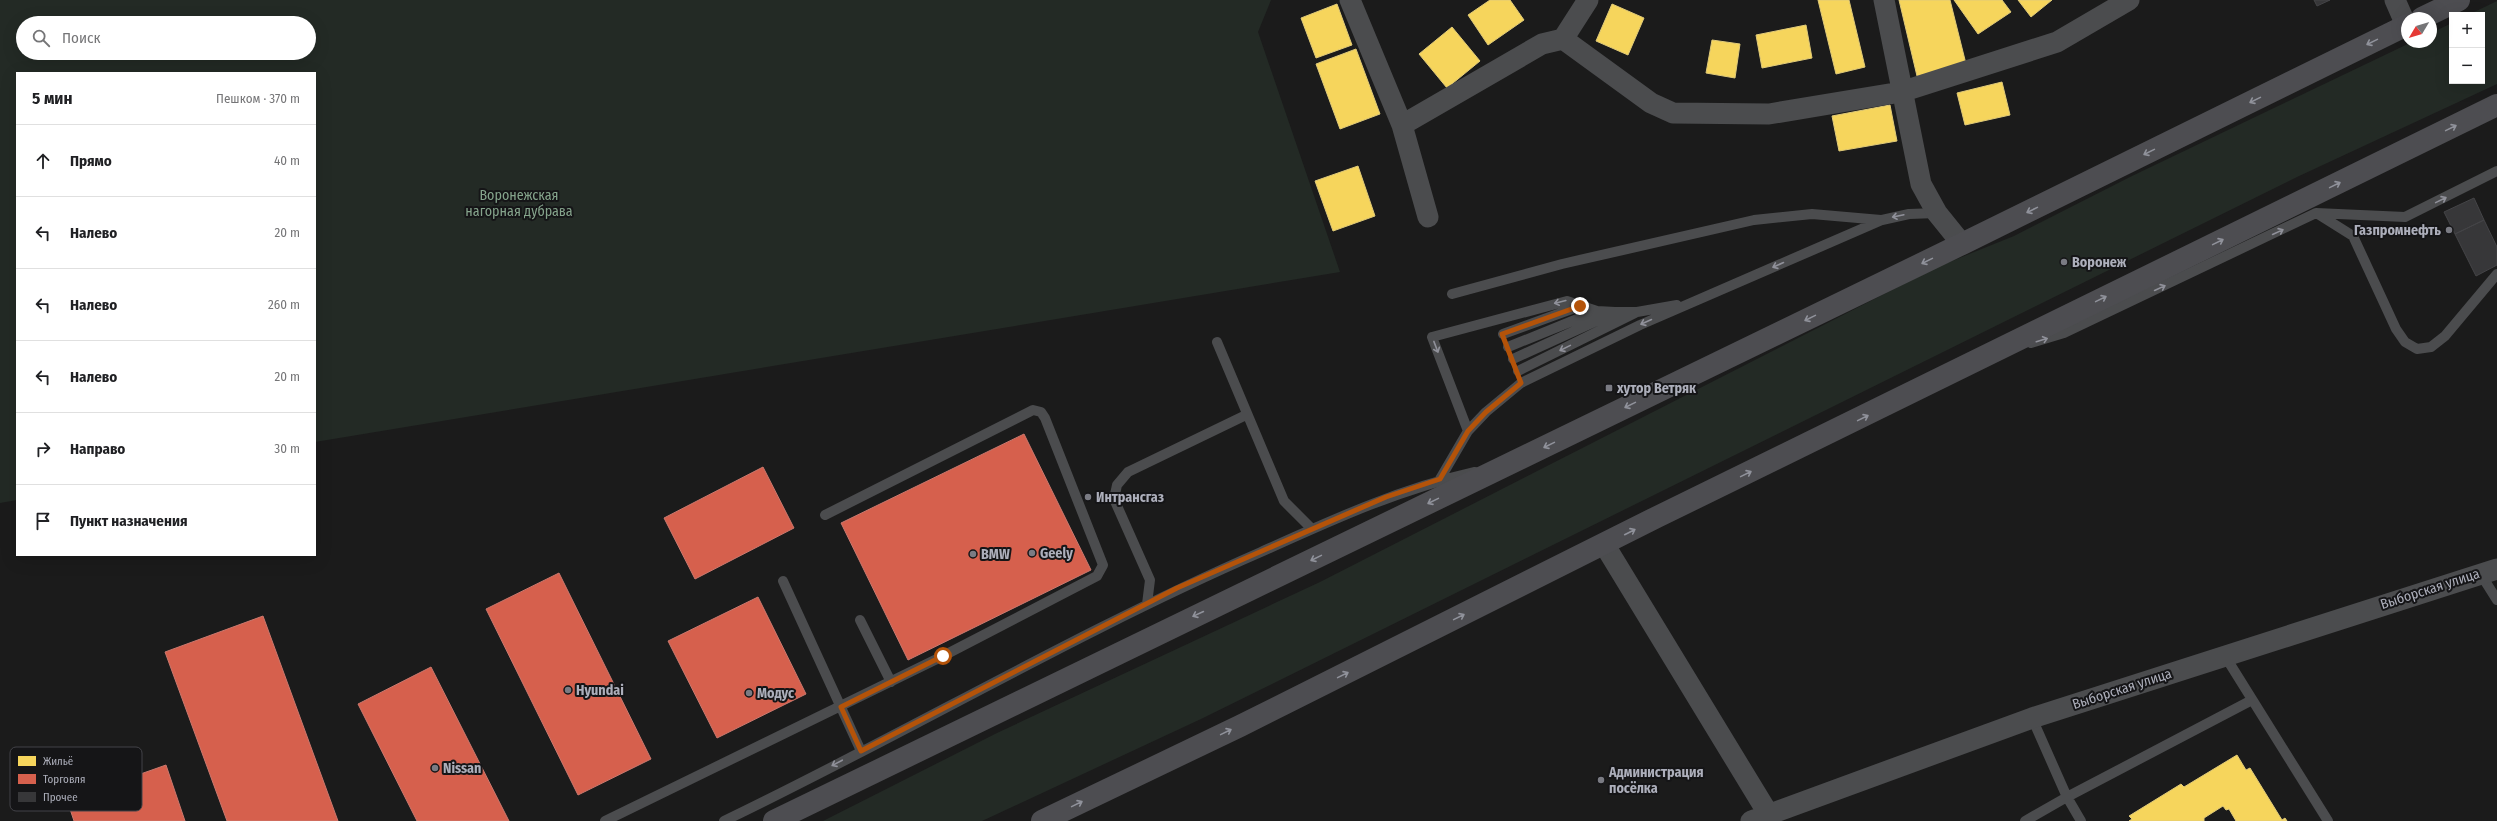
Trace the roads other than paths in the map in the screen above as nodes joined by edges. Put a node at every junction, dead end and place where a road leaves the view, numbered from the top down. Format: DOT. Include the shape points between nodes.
graph roads {
  1 [pos="1350,0"];
  2 [pos="1588,0"];
  3 [pos="1884,0"];
  4 [pos="2129,0"];
  5 [pos="2395,0"];
  6 [pos="2459,0"];
  7 [pos="2401,12"];
  8 [pos="2434,12"];
  9 [pos="2401,28"];
  10 [pos="1563,39"];
  11 [pos="1901,92"];
  12 [pos="2497,105"];
  13 [pos="1402,125"];
  14 [pos="2496,176"];
  15 [pos="1937,213"];
  16 [pos="2316,213"];
  17 [pos="1428,217"];
  18 [pos="1882,220"];
  19 [pos="1962,244"];
  20 [pos="2497,274"];
  21 [pos="1452,294"];
  22 [pos="1694,301"];
  23 [pos="1580,306"];
  24 [pos="1597,311"];
  25 [pos="1615,312"];
  26 [pos="1637,312"];
  27 [pos="1497,319"];
  28 [pos="1502,334"];
  29 [pos="1216,342"];
  30 [pos="1508,347"];
  31 [pos="1513,359"];
  32 [pos="1978,360"];
  33 [pos="1518,371"];
  34 [pos="1521,383"];
  35 [pos="1246,415"];
  36 [pos="1468,431"];
  37 [pos="1510,464"];
  38 [pos="1440,479"];
  39 [pos="825,516"];
  40 [pos="1312,529"];
  41 [pos="1604,544"];
  42 [pos="2489,571"];
  43 [pos="783,581"];
  44 [pos="2497,600"];
  45 [pos="1147,604"];
  46 [pos="860,620"];
  47 [pos="2225,656"];
  48 [pos="891,682"];
  49 [pos="2252,700"];
  50 [pos="841,707"];
  51 [pos="2032,718"];
  52 [pos="861,751"];
  53 [pos="2067,797"];
  54 [pos="1760,818"];
  55 [pos="605,821"];
  56 [pos="724,821"];
  57 [pos="774,821"];
  58 [pos="1042,821"];
  59 [pos="2025,821"];
  60 [pos="2081,821"];
  61 [pos="2328,821"];
  1 -- 13 [label="street"];
  2 -- 10 [label="street"];
  3 -- 11 [label="street"];
  4 -- 11 [label="street" via="2057,42"];
  5 -- 7 [label="street"];
  6 -- 8 [label="highway"];
  9 -- 19 [label="highway, one-way"];
  10 -- 11 [label="street" via="1651,103 1673,113 1769,114"];
  10 -- 13 [label="street" via="1542,44"];
  11 -- 15 [label="street" via="1921,184"];
  32 -- 12 [label="highway, one-way"];
  13 -- 17 [label="street"];
  16 -- 14 [label="lane, one-way" via="2405,217"];
  15 -- 18 [label="lane, one-way" via="1909,214"];
  15 -- 19 [label="street"];
  16 -- 20 [label="lane" via="2353,236 2396,329 2404,342 2417,349 2432,347 2444,336"];
  32 -- 16 [label="lane, one-way" via="2064,333"];
  18 -- 21 [label="lane" via="1812,214 1754,220 1562,264"];
  18 -- 22 [label="lane, one-way"];
  19 -- 37 [label="highway, one-way"];
  22 -- 26 [label="lane"];
  22 -- 34 [label="lane, one-way"];
  23 -- 24 [label="lane"];
  23 -- 27 [label="lane, one-way" via="1567,300"];
  23 -- 28 [label="lane"];
  24 -- 25 [label="lane"];
  24 -- 30 [label="lane"];
  25 -- 26 [label="lane"];
  25 -- 31 [label="lane"];
  26 -- 33 [label="lane, one-way"];
  27 -- 28 [label="lane"];
  27 -- 36 [label="lane, one-way" via="1432,337"];
  28 -- 30 [label="lane"];
  29 -- 35 [label="lane"];
  30 -- 31 [label="lane"];
  31 -- 33 [label="lane"];
  41 -- 32 [label="highway, one-way"];
  33 -- 34 [label="lane"];
  34 -- 36 [label="lane"];
  35 -- 40 [label="lane" via="1284,501"];
  35 -- 45 [label="lane" via="1128,472 1117,485 1114,499 1150,580"];
  36 -- 38 [label="lane"];
  37 -- 38 [label="lane"];
  37 -- 57 [label="highway, one-way"];
  38 -- 40 [label="lane" via="1386,497"];
  39 -- 48 [label="lane" via="1033,410 1041,412 1045,418 1103,565 1102,570 1090,579"];
  40 -- 45 [label="lane"];
  41 -- 54 [label="street"];
  58 -- 41 [label="highway, one-way" via="1240,726"];
  42 -- 44 [label="lane"];
  42 -- 47 [label="street, Выборская улица"];
  43 -- 50 [label="lane"];
  45 -- 52 [label="lane"];
  46 -- 48 [label="lane"];
  47 -- 49 [label="lane"];
  47 -- 51 [label="street, Выборская улица"];
  48 -- 50 [label="lane"];
  49 -- 53 [label="lane"];
  49 -- 61 [label="lane"];
  50 -- 52 [label="lane"];
  50 -- 55 [label="lane"];
  51 -- 53 [label="lane"];
  51 -- 54 [label="street, Выборская улица"];
  52 -- 56 [label="lane, one-way"];
  53 -- 59 [label="lane"];
  53 -- 60 [label="lane"];
}
